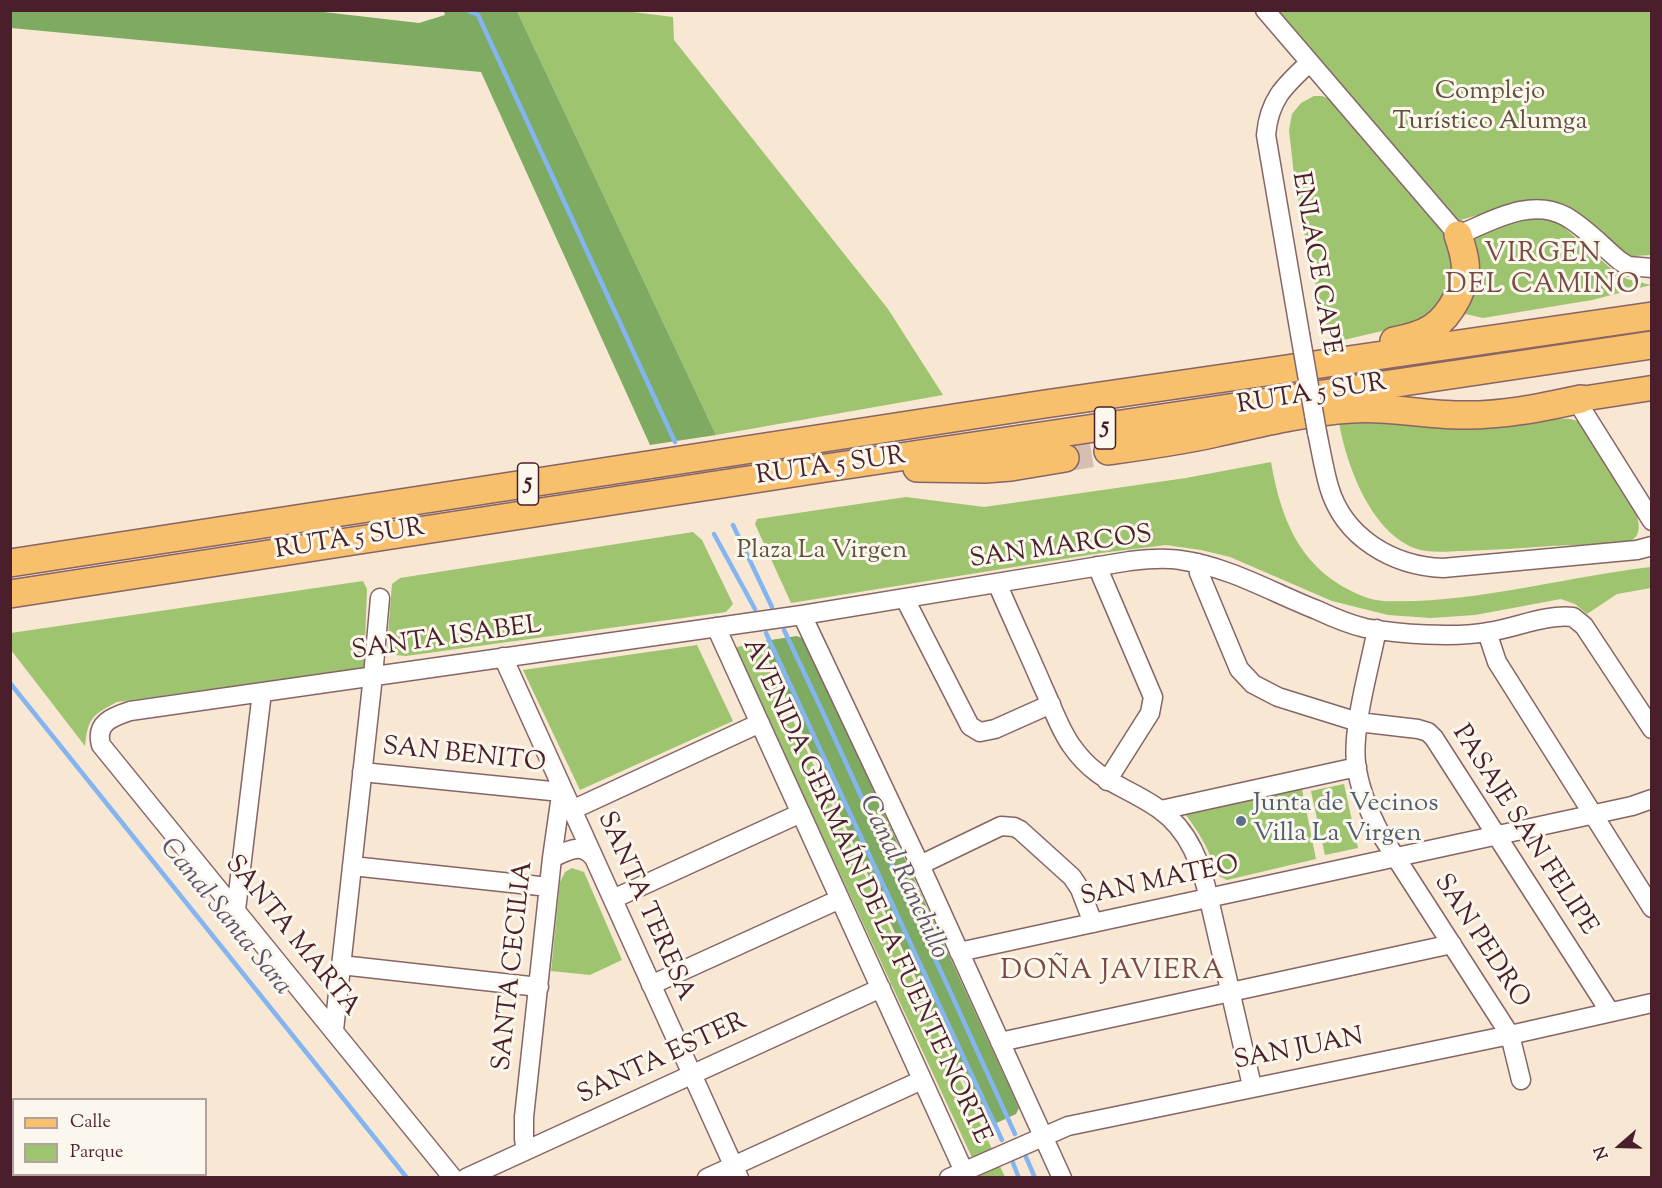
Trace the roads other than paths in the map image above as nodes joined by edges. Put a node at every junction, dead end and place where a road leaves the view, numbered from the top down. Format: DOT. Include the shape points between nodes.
graph roads {
  1 [pos="1265,10"];
  2 [pos="1309,63"];
  3 [pos="1458,235"];
  4 [pos="1652,268"];
  5 [pos="1652,316"];
  6 [pos="1652,345"];
  7 [pos="1264,373"];
  8 [pos="1652,388"];
  9 [pos="1581,399"];
  10 [pos="1108,451"];
  11 [pos="1065,458"];
  12 [pos="826,468"];
  13 [pos="1652,521"];
  14 [pos="1652,546"];
  15 [pos="10,563"];
  16 [pos="1198,563"];
  17 [pos="1096,566"];
  18 [pos="997,583"];
  19 [pos="10,594"];
  20 [pos="380,598"];
  21 [pos="905,598"];
  22 [pos="802,615"];
  23 [pos="716,627"];
  24 [pos="1377,629"];
  25 [pos="1487,632"];
  26 [pos="503,657"];
  27 [pos="373,676"];
  28 [pos="262,692"];
  29 [pos="1051,704"];
  30 [pos="1358,722"];
  31 [pos="760,723"];
  32 [pos="103,725"];
  33 [pos="1652,729"];
  34 [pos="1357,767"];
  35 [pos="362,772"];
  36 [pos="1107,781"];
  37 [pos="561,790"];
  38 [pos="1652,799"];
  39 [pos="572,810"];
  40 [pos="1161,810"];
  41 [pos="801,813"];
  42 [pos="1593,814"];
  43 [pos="1497,836"];
  44 [pos="593,857"];
  45 [pos="552,858"];
  46 [pos="1396,858"];
  47 [pos="920,865"];
  48 [pos="352,866"];
  49 [pos="549,887"];
  50 [pos="840,898"];
  51 [pos="1209,898"];
  52 [pos="613,899"];
  53 [pos="1652,908"];
  54 [pos="236,910"];
  55 [pos="1093,923"];
  56 [pos="1452,944"];
  57 [pos="959,952"];
  58 [pos="341,965"];
  59 [pos="651,985"];
  60 [pos="538,987"];
  61 [pos="880,988"];
  62 [pos="1230,992"];
  63 [pos="1652,1003"];
  64 [pos="1610,1012"];
  65 [pos="333,1030"];
  66 [pos="1510,1035"];
  67 [pos="1000,1042"];
  68 [pos="692,1074"];
  69 [pos="922,1080"];
  70 [pos="1521,1080"];
  71 [pos="1252,1086"];
  72 [pos="1042,1136"];
  73 [pos="526,1150"];
  74 [pos="736,1171"];
  75 [pos="960,1175"];
  76 [pos="453,1178"];
  77 [pos="466,1178"];
  78 [pos="706,1178"];
  79 [pos="1062,1178"];
  1 -- 2 [label="street"];
  2 -- 3 [label="street"];
  2 -- 14 [label="street, ENLACE CAPE, bridge" via="1275,100 1266,135 1317,432 1329,489 1342,515 1374,547 1400,561 1428,568"];
  3 -- 4 [label="street" via="1498,217 1530,210 1554,212 1576,224 1628,266"];
  3 -- 7 [label="highway" via="1465,275 1451,309 1438,325 1410,338 1294,360"];
  5 -- 7 [label="highway, RUTA 5 SUR / 5"];
  6 -- 12 [label="highway, RUTA 5 SUR / 5"];
  7 -- 15 [label="highway, RUTA 5 SUR / 5"];
  8 -- 9 [label="main road"];
  9 -- 10 [label="highway" via="1515,413 1482,415 1377,408 1341,410"];
  9 -- 13 [label="street" via="1583,411"];
  11 -- 12 [label="highway" via="985,469"];
  12 -- 19 [label="highway, RUTA 5 SUR / 5"];
  16 -- 17 [label="street, SAN MARCOS" via="1156,559"];
  16 -- 24 [label="street, SAN MARCOS" via="1228,571 1352,624"];
  16 -- 30 [label="street, PASAJE SAN FELIPE" via="1244,677 1278,697"];
  17 -- 18 [label="street, SAN MARCOS"];
  17 -- 36 [label="street" via="1154,702"];
  18 -- 21 [label="street, SAN MARCOS"];
  18 -- 29 [label="street"];
  20 -- 27 [label="street"];
  21 -- 22 [label="street, SAN MARCOS"];
  21 -- 29 [label="street" via="970,726 980,732 995,729"];
  22 -- 23 [label="street, SANTA ISABEL"];
  22 -- 47 [label="street"];
  23 -- 26 [label="street, SANTA ISABEL"];
  23 -- 31 [label="street, AVENIDA GERMAÍN DE LA FUENTE NORTE"];
  24 -- 25 [label="street, SAN MARCOS" via="1437,635"];
  24 -- 30 [label="street, SAN PEDRO"];
  25 -- 33 [label="street, SAN MARCOS" via="1573,617 1584,626"];
  25 -- 42 [label="street" via="1497,662"];
  26 -- 27 [label="street, SANTA ISABEL"];
  26 -- 37 [label="street, SANTA TERESA"];
  27 -- 28 [label="street, SANTA ISABEL"];
  27 -- 35 [label="street"];
  28 -- 32 [label="street, SANTA ISABEL" via="130,711"];
  28 -- 54 [label="street"];
  29 -- 36 [label="street" via="1071,745"];
  30 -- 34 [label="street, SAN PEDRO"];
  30 -- 43 [label="street, PASAJE SAN FELIPE" via="1428,732"];
  31 -- 39 [label="street"];
  31 -- 41 [label="street, AVENIDA GERMAÍN DE LA FUENTE NORTE"];
  32 -- 54 [label="street, SANTA MARTA" via="101,745"];
  34 -- 40 [label="street"];
  34 -- 46 [label="street, SAN PEDRO" via="1369,812"];
  35 -- 37 [label="street, SAN BENITO"];
  35 -- 48 [label="street"];
  36 -- 40 [label="street"];
  37 -- 39 [label="street, SANTA TERESA"];
  37 -- 45 [label="street, SANTA CECILIA"];
  38 -- 42 [label="street, SAN MATEO"];
  39 -- 44 [label="street, SANTA TERESA"];
  40 -- 51 [label="street" via="1194,849"];
  41 -- 50 [label="street, AVENIDA GERMAÍN DE LA FUENTE NORTE"];
  41 -- 52 [label="street"];
  42 -- 43 [label="street, SAN MATEO"];
  42 -- 53 [label="street"];
  43 -- 46 [label="street, SAN MATEO"];
  43 -- 64 [label="street, PASAJE SAN FELIPE"];
  44 -- 45 [label="street" via="576,849"];
  44 -- 52 [label="street, SANTA TERESA"];
  45 -- 49 [label="street, SANTA CECILIA"];
  46 -- 51 [label="street, SAN MATEO"];
  46 -- 56 [label="street, SAN PEDRO"];
  47 -- 55 [label="street" via="1001,826 1014,827 1072,877"];
  47 -- 57 [label="street"];
  48 -- 49 [label="street"];
  48 -- 58 [label="street"];
  49 -- 60 [label="street, SANTA CECILIA"];
  50 -- 59 [label="street"];
  50 -- 61 [label="street, AVENIDA GERMAÍN DE LA FUENTE NORTE"];
  51 -- 55 [label="street, SAN MATEO"];
  51 -- 62 [label="street"];
  52 -- 59 [label="street, SANTA TERESA"];
  54 -- 65 [label="street, SANTA MARTA"];
  55 -- 57 [label="street, SAN MATEO"];
  56 -- 62 [label="street"];
  56 -- 66 [label="street, SAN PEDRO"];
  57 -- 67 [label="street"];
  58 -- 60 [label="street"];
  58 -- 65 [label="street"];
  59 -- 68 [label="street, SANTA TERESA"];
  60 -- 73 [label="street, SANTA CECILIA" via="524,1117"];
  61 -- 68 [label="street, SANTA ESTER"];
  61 -- 69 [label="street, AVENIDA GERMAÍN DE LA FUENTE NORTE"];
  62 -- 67 [label="street"];
  62 -- 71 [label="street"];
  63 -- 64 [label="street, SAN JUAN"];
  64 -- 66 [label="street, SAN JUAN"];
  65 -- 76 [label="street, SANTA MARTA"];
  66 -- 70 [label="street, SAN PEDRO"];
  66 -- 71 [label="street, SAN JUAN"];
  67 -- 72 [label="street"];
  68 -- 73 [label="street, SANTA ESTER"];
  68 -- 74 [label="street, SANTA TERESA"];
  69 -- 74 [label="street"];
  69 -- 75 [label="street, AVENIDA GERMAÍN DE LA FUENTE NORTE"];
  71 -- 72 [label="street, SAN JUAN" via="1078,1123"];
  72 -- 75 [label="street, SAN JUAN"];
  72 -- 79 [label="street"];
  73 -- 77 [label="street, SANTA ESTER"];
  74 -- 78 [label="street"];
}
